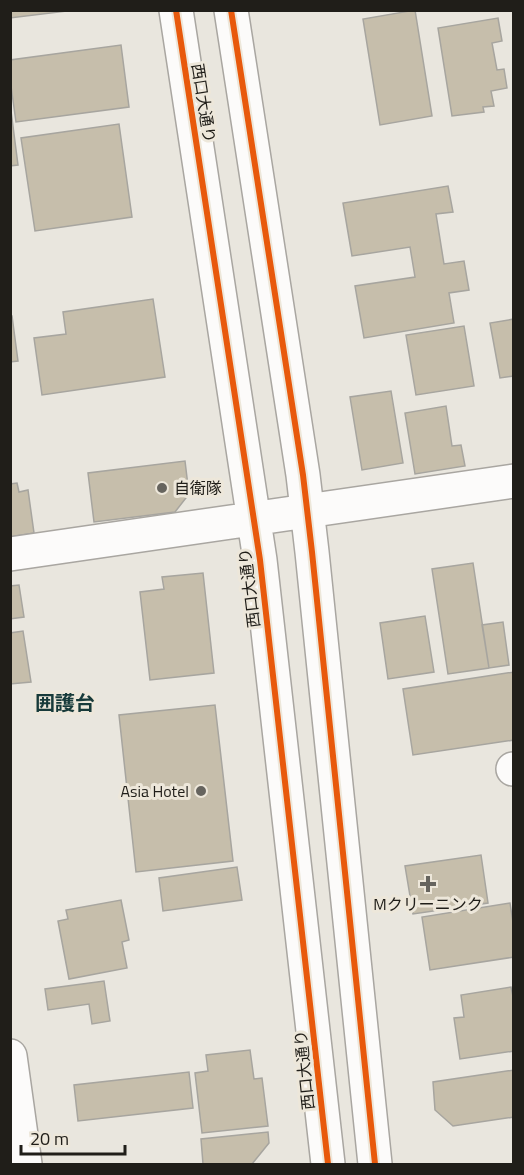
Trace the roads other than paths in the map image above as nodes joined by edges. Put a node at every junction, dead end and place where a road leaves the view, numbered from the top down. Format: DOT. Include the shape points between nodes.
graph roads {
  1 [pos="176,10"];
  2 [pos="231,10"];
  3 [pos="513,481"];
  4 [pos="306,510"];
  5 [pos="254,518"];
  6 [pos="10,554"];
  7 [pos="10,1056"];
  8 [pos="25,1164"];
  9 [pos="328,1164"];
  10 [pos="375,1164"];
  1 -- 5 [label="street, 西口大通り"];
  2 -- 4 [label="street"];
  3 -- 4 [label="street"];
  4 -- 5 [label="street"];
  4 -- 10 [label="street"];
  5 -- 6 [label="street"];
  5 -- 9 [label="street, 西口大通り"];
  7 -- 8 [label="street"];
}
